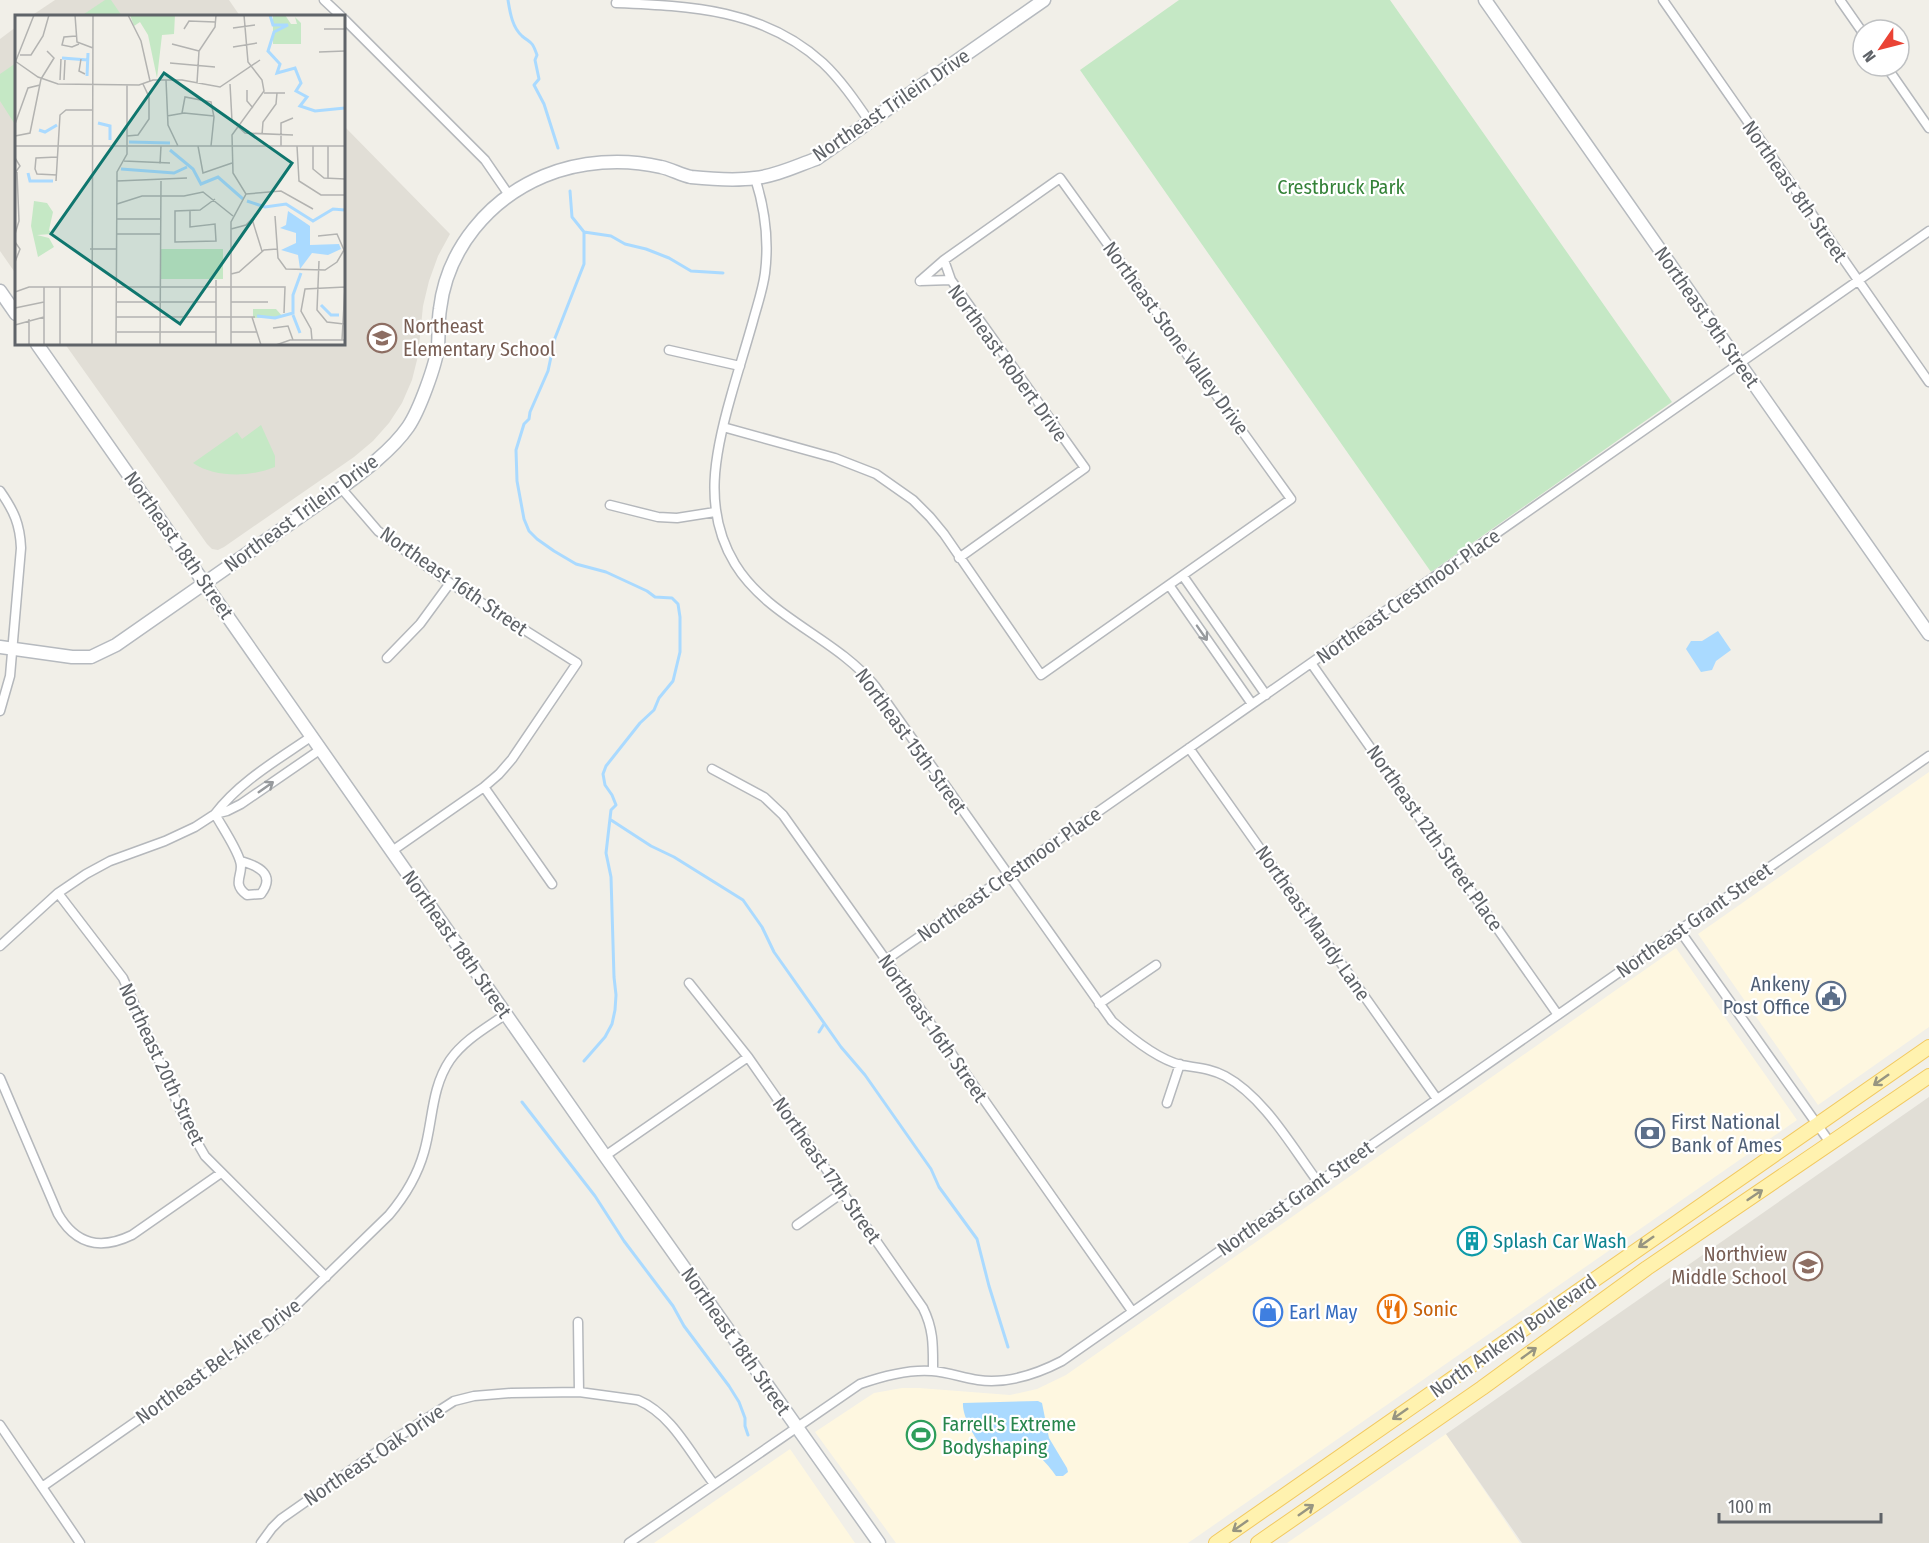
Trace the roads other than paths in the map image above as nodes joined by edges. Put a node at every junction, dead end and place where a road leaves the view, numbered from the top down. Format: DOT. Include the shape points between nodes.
graph roads {
  1 [pos="324,0"];
  2 [pos="1044,0"];
  3 [pos="1485,0"];
  4 [pos="1663,0"];
  5 [pos="1840,0"];
  6 [pos="615,3"];
  7 [pos="674,3"];
  8 [pos="339,15"];
  9 [pos="1853,18"];
  10 [pos="345,21"];
  11 [pos="1894,78"];
  12 [pos="869,121"];
  13 [pos="1929,128"];
  14 [pos="755,178"];
  15 [pos="509,195"];
  16 [pos="1929,231"];
  17 [pos="944,260"];
  18 [pos="951,280"];
  19 [pos="1858,281"];
  20 [pos="0,291"];
  21 [pos="15,313"];
  22 [pos="38,345"];
  23 [pos="669,350"];
  24 [pos="1739,364"];
  25 [pos="740,366"];
  26 [pos="1929,382"];
  27 [pos="723,427"];
  28 [pos="341,488"];
  29 [pos="0,491"];
  30 [pos="610,505"];
  31 [pos="715,512"];
  32 [pos="959,558"];
  33 [pos="1183,576"];
  34 [pos="205,583"];
  35 [pos="450,583"];
  36 [pos="1169,585"];
  37 [pos="1929,634"];
  38 [pos="6,648"];
  39 [pos="387,658"];
  40 [pos="1311,663"];
  41 [pos="1266,694"];
  42 [pos="1252,704"];
  43 [pos="0,711"];
  44 [pos="312,736"];
  45 [pos="1189,748"];
  46 [pos="321,749"];
  47 [pos="1929,756"];
  48 [pos="712,769"];
  49 [pos="484,787"];
  50 [pos="215,814"];
  51 [pos="392,851"];
  52 [pos="241,861"];
  53 [pos="1007,875"];
  54 [pos="552,884"];
  55 [pos="58,893"];
  56 [pos="1680,931"];
  57 [pos="0,946"];
  58 [pos="886,960"];
  59 [pos="1156,965"];
  60 [pos="689,983"];
  61 [pos="1099,1004"];
  62 [pos="506,1014"];
  63 [pos="1558,1015"];
  64 [pos="1929,1047"];
  65 [pos="748,1057"];
  66 [pos="1180,1064"];
  67 [pos="1929,1076"];
  68 [pos="0,1078"];
  69 [pos="1437,1099"];
  70 [pos="1167,1103"];
  71 [pos="1818,1125"];
  72 [pos="1831,1144"];
  73 [pos="605,1156"];
  74 [pos="221,1173"];
  75 [pos="1318,1182"];
  76 [pos="842,1192"];
  77 [pos="797,1225"];
  78 [pos="326,1277"];
  79 [pos="1132,1311"];
  80 [pos="578,1322"];
  81 [pos="933,1371"];
  82 [pos="579,1392"];
  83 [pos="0,1425"];
  84 [pos="797,1427"];
  85 [pos="714,1484"];
  86 [pos="42,1487"];
  87 [pos="80,1543"];
  88 [pos="261,1543"];
  89 [pos="629,1543"];
  90 [pos="879,1543"];
  91 [pos="1216,1543"];
  92 [pos="1258,1543"];
  1 -- 8 [label="street"];
  2 -- 12 [label="street, Northeast Trilein Drive"];
  3 -- 24 [label="street, Northeast 9th Street"];
  4 -- 19 [label="street, Northeast 8th Street"];
  5 -- 9 [label="street"];
  6 -- 7 [label="street"];
  7 -- 12 [label="street" via="750,20 797,42 824,64"];
  10 -- 15 [label="street" via="485,160"];
  11 -- 13 [label="street"];
  12 -- 14 [label="street, Northeast Trilein Drive" via="816,159"];
  14 -- 15 [label="street, Northeast Trilein Drive" via="690,177 629,162 583,164 546,175"];
  14 -- 25 [label="street, Northeast 15th Street" via="768,241 765,272"];
  15 -- 28 [label="street, Northeast Trilein Drive" via="468,236 454,258 444,286 438,348 409,426 377,460"];
  16 -- 19 [label="street, Northeast Crestmoor Place"];
  17 -- 18 [label="street"];
  17 -- 18 [label="street, Northeast Robert Drive" via="920,281"];
  17 -- 33 [label="street, Northeast Stone Valley Drive" via="1060,178 1291,499"];
  18 -- 32 [label="street, Northeast Robert Drive" via="1085,468"];
  19 -- 24 [label="street, Northeast Crestmoor Place"];
  19 -- 26 [label="street, Northeast 8th Street"];
  20 -- 21 [label="street"];
  22 -- 34 [label="street, Northeast 18th Street"];
  23 -- 25 [label="street"];
  24 -- 37 [label="street, Northeast 9th Street"];
  24 -- 40 [label="street, Northeast Crestmoor Place"];
  25 -- 27 [label="street, Northeast 15th Street"];
  27 -- 31 [label="street, Northeast 15th Street" via="714,468"];
  27 -- 32 [label="street" via="835,458 876,474 930,517"];
  28 -- 34 [label="street, Northeast Trilein Drive"];
  28 -- 35 [label="street, Northeast 16th Street" via="378,531"];
  29 -- 38 [label="street" via="13,509 21,548"];
  30 -- 31 [label="street" via="658,517"];
  31 -- 53 [label="street, Northeast 15th Street" via="725,545 744,578 777,609 867,676"];
  32 -- 36 [label="street" via="1041,675"];
  33 -- 36 [label="street"];
  33 -- 41 [label="street"];
  34 -- 38 [label="street, Northeast Trilein Drive" via="116,645 92,657"];
  34 -- 44 [label="street, Northeast 18th Street"];
  35 -- 39 [label="street" via="420,624"];
  35 -- 49 [label="street, Northeast 16th Street" via="577,663 512,759"];
  36 -- 42 [label="street, one-way"];
  38 -- 43 [label="street" via="10,676"];
  40 -- 41 [label="street, Northeast Crestmoor Place"];
  40 -- 63 [label="street, Northeast 12th Street Place"];
  41 -- 42 [label="street, Northeast Crestmoor Place"];
  42 -- 45 [label="street, Northeast Crestmoor Place"];
  44 -- 46 [label="street, Northeast 18th Street"];
  44 -- 50 [label="street" via="244,784"];
  45 -- 53 [label="street, Northeast Crestmoor Place"];
  45 -- 69 [label="street, Northeast Mandy Lane"];
  50 -- 46 [label="street, one-way" via="241,804"];
  46 -- 51 [label="street, Northeast 18th Street"];
  47 -- 56 [label="street, Northeast Grant Street"];
  48 -- 58 [label="street, Northeast 16th Street" via="764,797 783,815"];
  49 -- 51 [label="street"];
  49 -- 54 [label="street"];
  50 -- 52 [label="street"];
  50 -- 55 [label="street" via="165,841 110,861"];
  51 -- 62 [label="street, Northeast 18th Street"];
  53 -- 58 [label="street, Northeast Crestmoor Place"];
  53 -- 61 [label="street, Northeast 15th Street"];
  55 -- 57 [label="street"];
  55 -- 74 [label="street, Northeast 20th Street" via="123,978 186,1123"];
  56 -- 63 [label="street, Northeast Grant Street"];
  56 -- 71 [label="street"];
  58 -- 79 [label="street, Northeast 16th Street"];
  59 -- 61 [label="street"];
  60 -- 65 [label="street, Northeast 17th Street"];
  61 -- 66 [label="street, Northeast 15th Street" via="1134,1041"];
  62 -- 73 [label="street, Northeast 18th Street"];
  62 -- 78 [label="street, Northeast Bel-Aire Drive" via="462,1046 451,1059 437,1086 425,1150 412,1185 389,1215"];
  63 -- 69 [label="street, Northeast Grant Street"];
  64 -- 71 [label="main road, North Ankeny Boulevard, one-way"];
  65 -- 73 [label="street"];
  65 -- 76 [label="street, Northeast 17th Street"];
  66 -- 70 [label="street"];
  66 -- 75 [label="street, Northeast 15th Street" via="1224,1076 1259,1102"];
  67 -- 72 [label="main road, North Ankeny Boulevard"];
  68 -- 74 [label="street" via="64,1224 83,1239 94,1243 119,1242"];
  69 -- 75 [label="street, Northeast Grant Street"];
  71 -- 72 [label="street"];
  71 -- 91 [label="main road, North Ankeny Boulevard, one-way"];
  92 -- 72 [label="main road, North Ankeny Boulevard, one-way" via="1647,1268"];
  73 -- 84 [label="street, Northeast 18th Street"];
  74 -- 78 [label="street, Northeast 20th Street"];
  75 -- 79 [label="street, Northeast Grant Street"];
  76 -- 77 [label="street"];
  76 -- 81 [label="street, Northeast 17th Street" via="930,1321"];
  78 -- 86 [label="street, Northeast Bel-Aire Drive" via="280,1321"];
  79 -- 81 [label="street, Northeast Grant Street" via="1062,1361 1034,1373 979,1381"];
  80 -- 82 [label="street"];
  81 -- 84 [label="street, Northeast Grant Street" via="895,1374 860,1384"];
  82 -- 85 [label="street, Northeast Oak Drive" via="629,1397 655,1409"];
  82 -- 88 [label="street, Northeast Oak Drive" via="511,1393 454,1401 291,1511"];
  83 -- 86 [label="street"];
  84 -- 85 [label="street, Northeast Grant Street"];
  84 -- 90 [label="street, Northeast 18th Street"];
  85 -- 89 [label="street, Northeast Grant Street"];
  86 -- 87 [label="street"];
}
